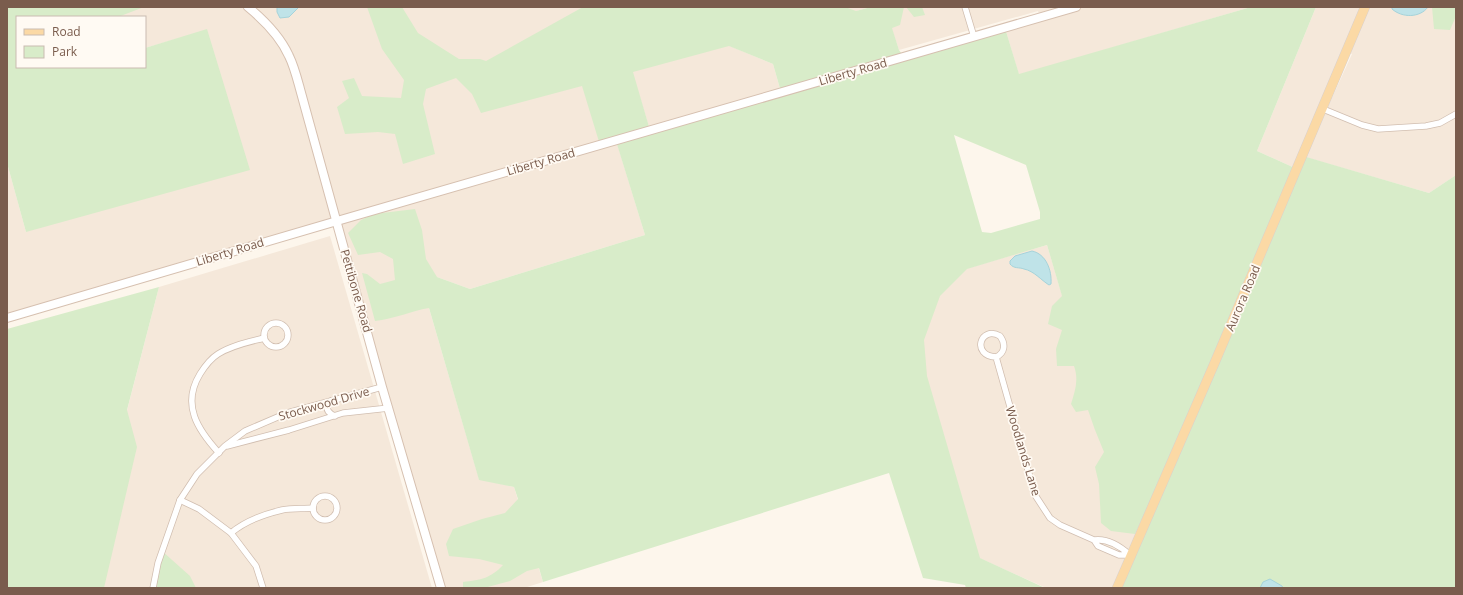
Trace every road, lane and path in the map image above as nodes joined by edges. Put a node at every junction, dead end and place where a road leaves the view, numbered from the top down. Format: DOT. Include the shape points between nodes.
graph roads {
  1 [pos="248,7"];
  2 [pos="965,7"];
  3 [pos="1076,7"];
  4 [pos="1366,7"];
  5 [pos="974,37"];
  6 [pos="1323,109"];
  7 [pos="1456,114"];
  8 [pos="337,221"];
  9 [pos="7,318"];
  10 [pos="264,338"];
  11 [pos="996,357"];
  12 [pos="382,387"];
  13 [pos="331,401"];
  14 [pos="389,408"];
  15 [pos="335,416"];
  16 [pos="225,446"];
  17 [pos="219,453"];
  18 [pos="180,500"];
  19 [pos="313,508"];
  20 [pos="231,533"];
  21 [pos="1130,555"];
  22 [pos="153,588"];
  23 [pos="263,588"];
  24 [pos="441,588"];
  25 [pos="1117,588"];
  1 -- 8 [label="street, Pettibone Road" via="274,32 289,56"];
  2 -- 5 [label="street"];
  3 -- 5 [label="street, Liberty Road"];
  4 -- 6 [label="main road, Aurora Road"];
  5 -- 8 [label="street, Liberty Road"];
  6 -- 7 [label="street" via="1378,129 1426,126 1440,123"];
  6 -- 21 [label="main road, Aurora Road"];
  8 -- 9 [label="street, Liberty Road"];
  8 -- 12 [label="street, Pettibone Road"];
  10 -- 10 [label="street" via="272,346 279,346 287,339 287,331 278,323 271,324 265,330"];
  10 -- 17 [label="street" via="219,354 208,362 195,384 192,399 195,420"];
  11 -- 11 [label="street" via="988,357 981,349 984,336 990,333 1000,336 1004,345 1003,351"];
  11 -- 21 [label="street, Woodlands Lane" via="1035,495 1050,518 1065,528 1094,540 1098,546 1119,554"];
  12 -- 13 [label="street, Stockwood Drive"];
  12 -- 14 [label="street, Pettibone Road"];
  13 -- 15 [label="street" via="327,409"];
  13 -- 16 [label="street, Stockwood Drive" via="287,413 245,431"];
  14 -- 15 [label="street, Stockwood Drive"];
  14 -- 24 [label="street, Pettibone Road"];
  15 -- 16 [label="street, Stockwood Drive"];
  16 -- 17 [label="street, Stockwood Drive"];
  17 -- 18 [label="street, Stockwood Drive" via="197,474"];
  18 -- 20 [label="street" via="199,509"];
  18 -- 22 [label="street, Stockwood Drive" via="158,562"];
  19 -- 19 [label="street" via="316,500 327,496 334,500 337,508 332,518 325,520 318,518"];
  19 -- 20 [label="street" via="268,514 241,525"];
  20 -- 23 [label="street" via="256,566"];
  21 -- 25 [label="main road, Aurora Road"];
}
